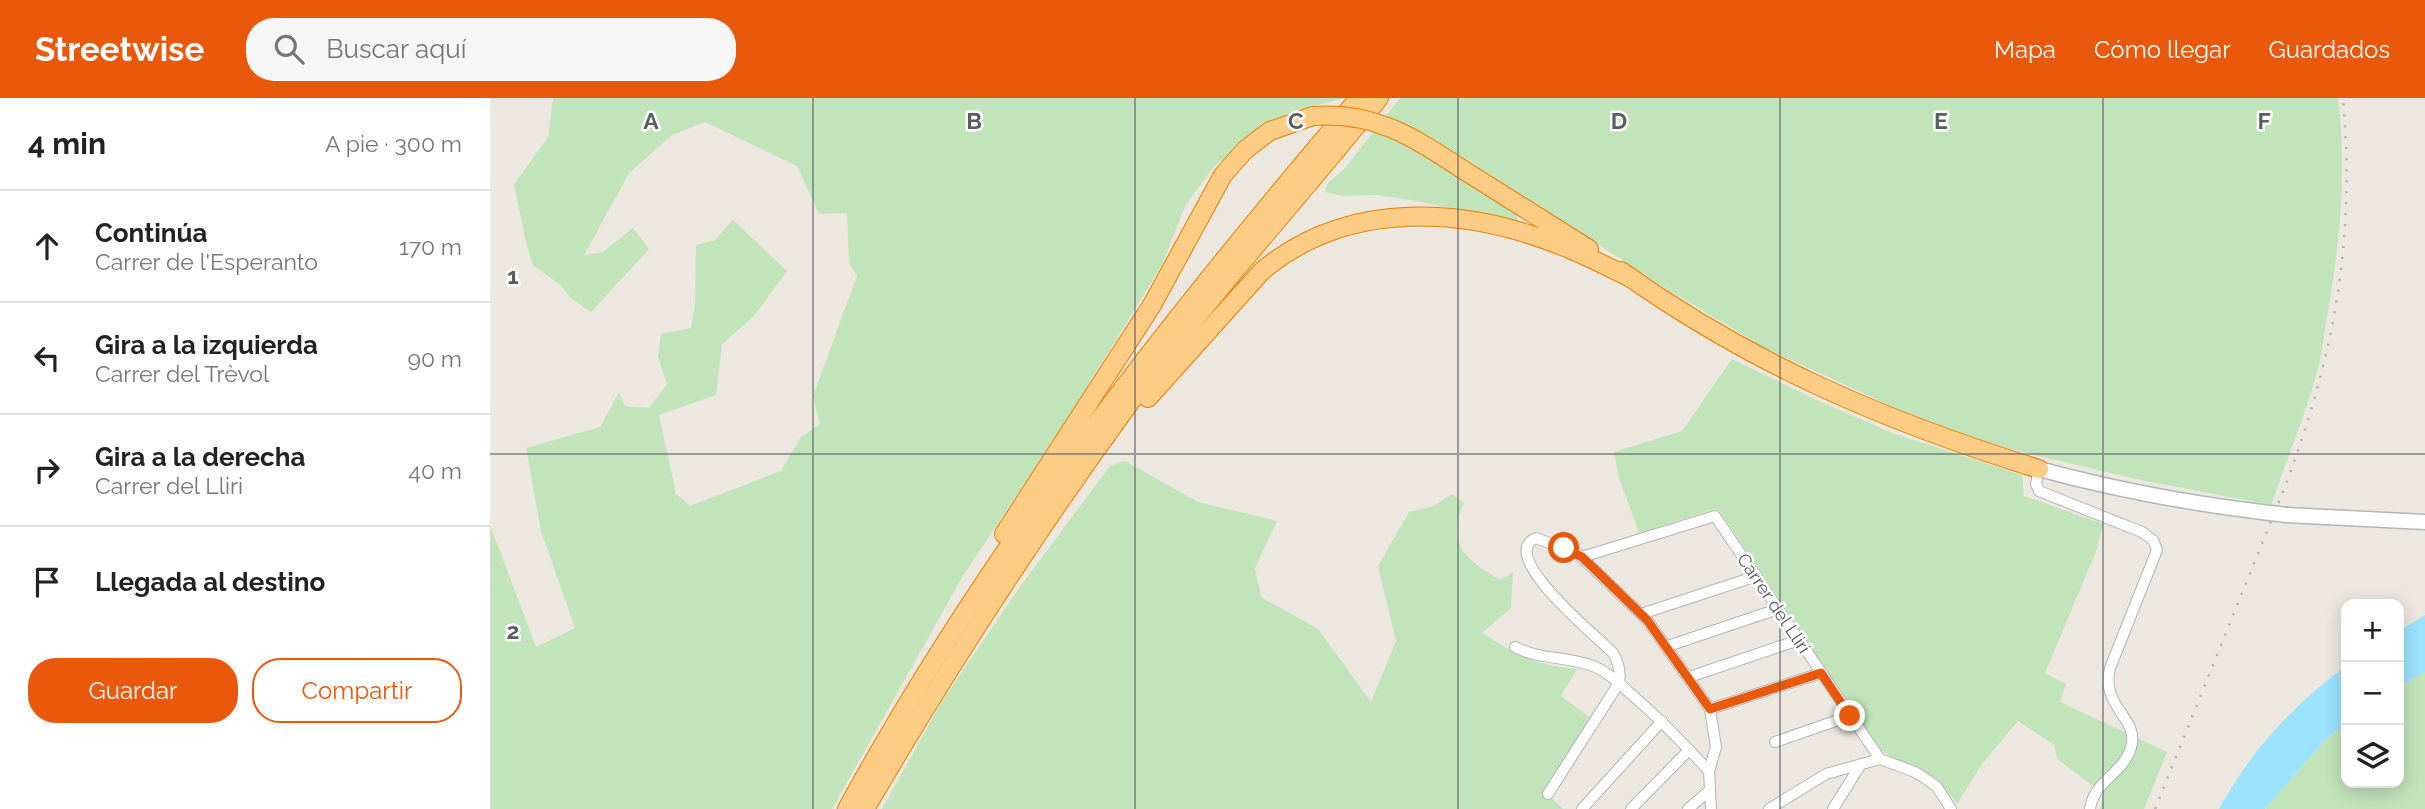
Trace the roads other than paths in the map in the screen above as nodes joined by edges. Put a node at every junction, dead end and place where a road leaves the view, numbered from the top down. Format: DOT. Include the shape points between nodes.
graph roads {
  1 [pos="1359,98"];
  2 [pos="1379,98"];
  3 [pos="1631,278"];
  4 [pos="2039,469"];
  5 [pos="1064,496"];
  6 [pos="2425,522"];
  7 [pos="1582,557"];
  8 [pos="1757,576"];
  9 [pos="1778,609"];
  10 [pos="1641,614"];
  11 [pos="1799,640"];
  12 [pos="1668,646"];
  13 [pos="1515,647"];
  14 [pos="1821,673"];
  15 [pos="1689,677"];
  16 [pos="1619,683"];
  17 [pos="1710,709"];
  18 [pos="1850,716"];
  19 [pos="1662,721"];
  20 [pos="1775,742"];
  21 [pos="881,749"];
  22 [pos="1689,750"];
  23 [pos="1880,759"];
  24 [pos="1861,764"];
  25 [pos="1709,771"];
  26 [pos="1710,790"];
  27 [pos="1548,794"];
  28 [pos="1949,808"];
  29 [pos="847,809"];
  30 [pos="865,809"];
  31 [pos="1582,809"];
  32 [pos="1631,809"];
  33 [pos="1688,809"];
  34 [pos="1711,809"];
  35 [pos="1769,809"];
  36 [pos="1833,809"];
  37 [pos="2090,809"];
  1 -- 21 [label="highway" via="1259,215 1111,402 1016,537"];
  2 -- 5 [label="highway" via="1199,314"];
  3 -- 4 [label="highway" via="1815,386 1919,429"];
  3 -- 5 [label="highway" via="1568,248 1472,222 1378,219 1327,231 1262,271"];
  3 -- 21 [label="highway, bridge" via="1462,169 1373,120 1313,116 1270,131 1245,150 1223,176 1152,305 947,622 902,700"];
  4 -- 6 [label="main road, bridge" via="2194,504 2287,515"];
  4 -- 37 [label="street" via="2039,491 2142,532 2156,545 2108,677 2114,702 2132,730 2132,744 2124,764 2096,790"];
  5 -- 30 [label="highway" via="983,614"];
  7 -- 8 [label="street, Carrer del Lliri" via="1715,516"];
  7 -- 10 [label="street"];
  7 -- 16 [label="street" via="1536,538 1527,547 1531,565 1548,591 1613,653 1620,670"];
  8 -- 9 [label="street, Carrer del Lliri"];
  8 -- 10 [label="street"];
  9 -- 11 [label="street, Carrer del Lliri"];
  9 -- 12 [label="street"];
  10 -- 12 [label="street"];
  11 -- 14 [label="street, Carrer del Lliri"];
  11 -- 15 [label="street"];
  12 -- 15 [label="street"];
  13 -- 16 [label="street" via="1544,658 1596,667"];
  14 -- 17 [label="street"];
  14 -- 18 [label="street, Carrer del Lliri"];
  15 -- 17 [label="street"];
  16 -- 19 [label="street"];
  16 -- 27 [label="street"];
  17 -- 25 [label="street" via="1716,747"];
  18 -- 20 [label="street"];
  18 -- 23 [label="street, Carrer del Lliri"];
  19 -- 22 [label="street"];
  19 -- 31 [label="street"];
  21 -- 29 [label="highway"];
  22 -- 25 [label="street"];
  22 -- 32 [label="street"];
  23 -- 24 [label="street"];
  23 -- 28 [label="street" via="1926,779"];
  24 -- 35 [label="street" via="1826,775"];
  24 -- 36 [label="street"];
  25 -- 26 [label="street"];
  26 -- 33 [label="street"];
  26 -- 34 [label="street"];
}
